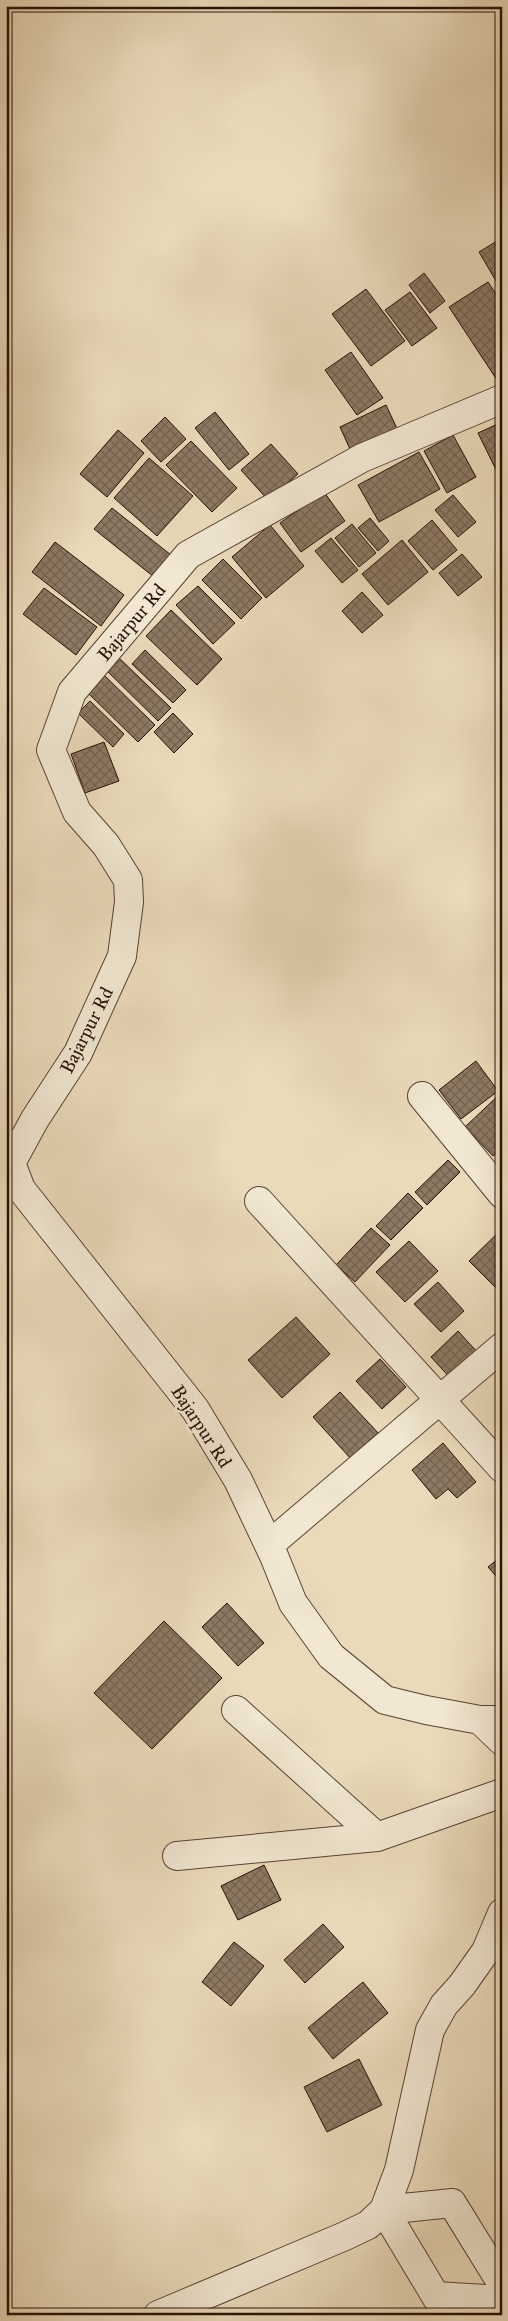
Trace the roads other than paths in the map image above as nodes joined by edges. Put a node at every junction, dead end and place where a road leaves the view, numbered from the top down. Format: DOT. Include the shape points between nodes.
graph roads {
  1 [pos="502,399"];
  2 [pos="422,1096"];
  3 [pos="10,1173"];
  4 [pos="502,1194"];
  5 [pos="259,1201"];
  6 [pos="502,1347"];
  7 [pos="439,1400"];
  8 [pos="502,1468"];
  9 [pos="269,1545"];
  10 [pos="236,1710"];
  11 [pos="491,1720"];
  12 [pos="502,1741"];
  13 [pos="502,1793"];
  14 [pos="377,1837"];
  15 [pos="177,1856"];
  16 [pos="502,1913"];
  17 [pos="384,2210"];
  18 [pos="502,2284"];
  19 [pos="502,2300"];
  20 [pos="441,2305"];
  21 [pos="158,2315"];
  1 -- 3 [label="street, Bajarpur Rd" via="362,458 188,555 72,692 51,750 77,812 106,844 128,880 129,902 122,956 78,1053 11,1163"];
  2 -- 4 [label="street"];
  3 -- 9 [label="street, Bajarpur Rd" via="195,1409 238,1480"];
  5 -- 7 [label="street"];
  6 -- 7 [label="street"];
  7 -- 8 [label="street"];
  7 -- 9 [label="street"];
  9 -- 11 [label="street, Bajarpur Rd" via="294,1603 331,1656 385,1700"];
  10 -- 14 [label="street"];
  11 -- 12 [label="street"];
  13 -- 14 [label="street"];
  14 -- 15 [label="street"];
  16 -- 17 [label="street" via="486,1951 444,2005 430,2030 399,2170"];
  17 -- 18 [label="street" via="452,2202"];
  17 -- 20 [label="street"];
  17 -- 21 [label="street" via="368,2225 345,2236"];
  19 -- 20 [label="street"];
}
